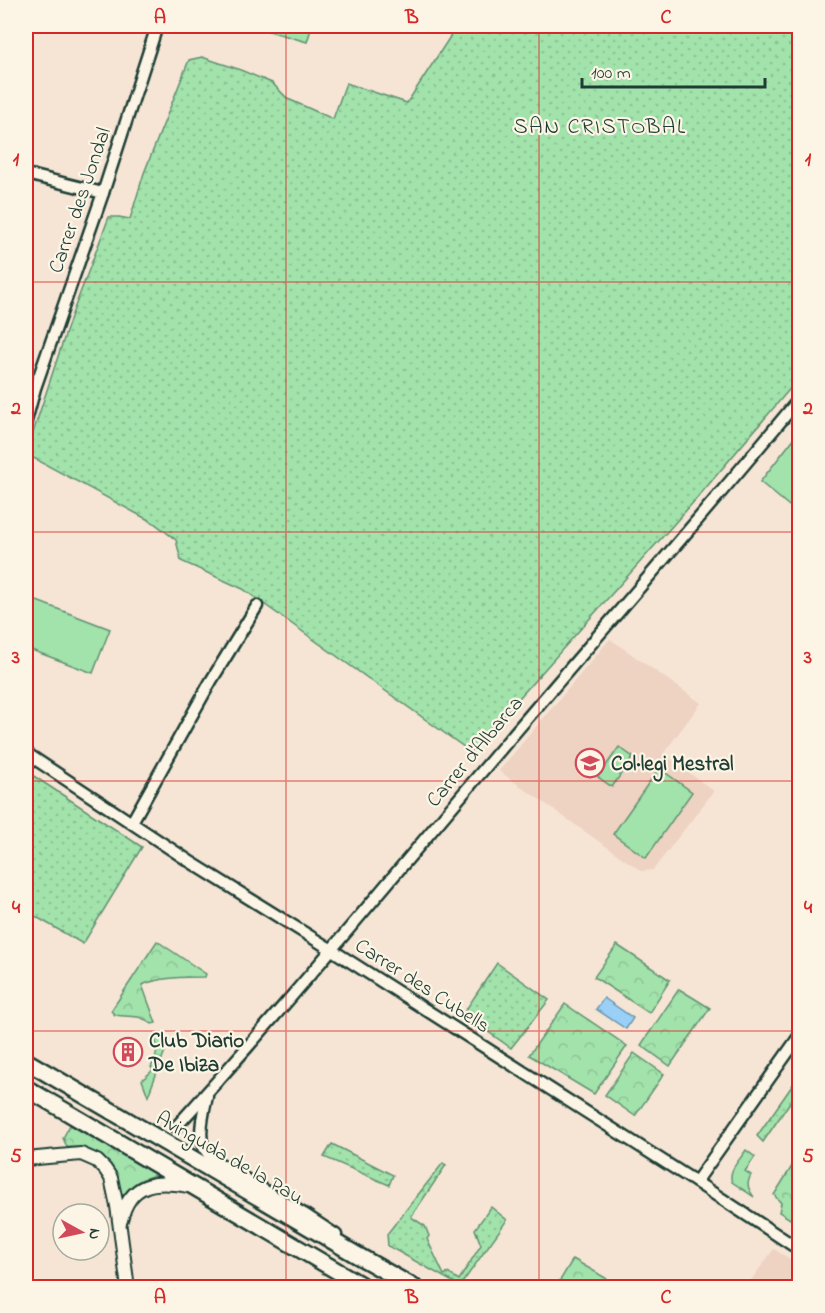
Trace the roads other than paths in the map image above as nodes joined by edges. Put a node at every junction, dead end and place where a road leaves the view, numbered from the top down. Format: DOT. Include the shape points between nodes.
graph roads {
  1 [pos="157,26"];
  2 [pos="26,174"];
  3 [pos="103,193"];
  4 [pos="800,398"];
  5 [pos="26,421"];
  6 [pos="256,606"];
  7 [pos="26,753"];
  8 [pos="132,822"];
  9 [pos="332,950"];
  10 [pos="800,1035"];
  11 [pos="26,1061"];
  12 [pos="26,1088"];
  13 [pos="207,1093"];
  14 [pos="176,1127"];
  15 [pos="26,1159"];
  16 [pos="696,1182"];
  17 [pos="195,1188"];
  18 [pos="121,1224"];
  19 [pos="800,1250"];
  20 [pos="355,1254"];
  21 [pos="128,1287"];
  22 [pos="366,1287"];
  23 [pos="415,1287"];
  1 -- 3 [label="street, Carrer des Jondal"];
  2 -- 3 [label="street"];
  3 -- 5 [label="street, Carrer des Jondal"];
  4 -- 9 [label="street, Carrer d'Albarca"];
  6 -- 8 [label="street"];
  7 -- 8 [label="street, Carrer des Cubells"];
  8 -- 9 [label="street, Carrer des Cubells"];
  9 -- 13 [label="street, Carrer d'Albarca"];
  9 -- 16 [label="street, Carrer des Cubells"];
  10 -- 16 [label="street"];
  11 -- 20 [label="main road, Avinguda de la Pau"];
  12 -- 17 [label="main road, Avinguda de la Pau"];
  13 -- 14 [label="street, Carrer d'Albarca"];
  13 -- 20 [label="street" via="202,1134 203,1146 212,1159 347,1242"];
  15 -- 18 [label="street" via="81,1154 97,1161 111,1178"];
  16 -- 19 [label="street, Carrer des Cubells"];
  17 -- 18 [label="street" via="162,1183 143,1187 128,1200"];
  17 -- 22 [label="main road, Avinguda de la Pau"];
  18 -- 21 [label="street"];
  20 -- 23 [label="main road, Avinguda de la Pau"];
}
